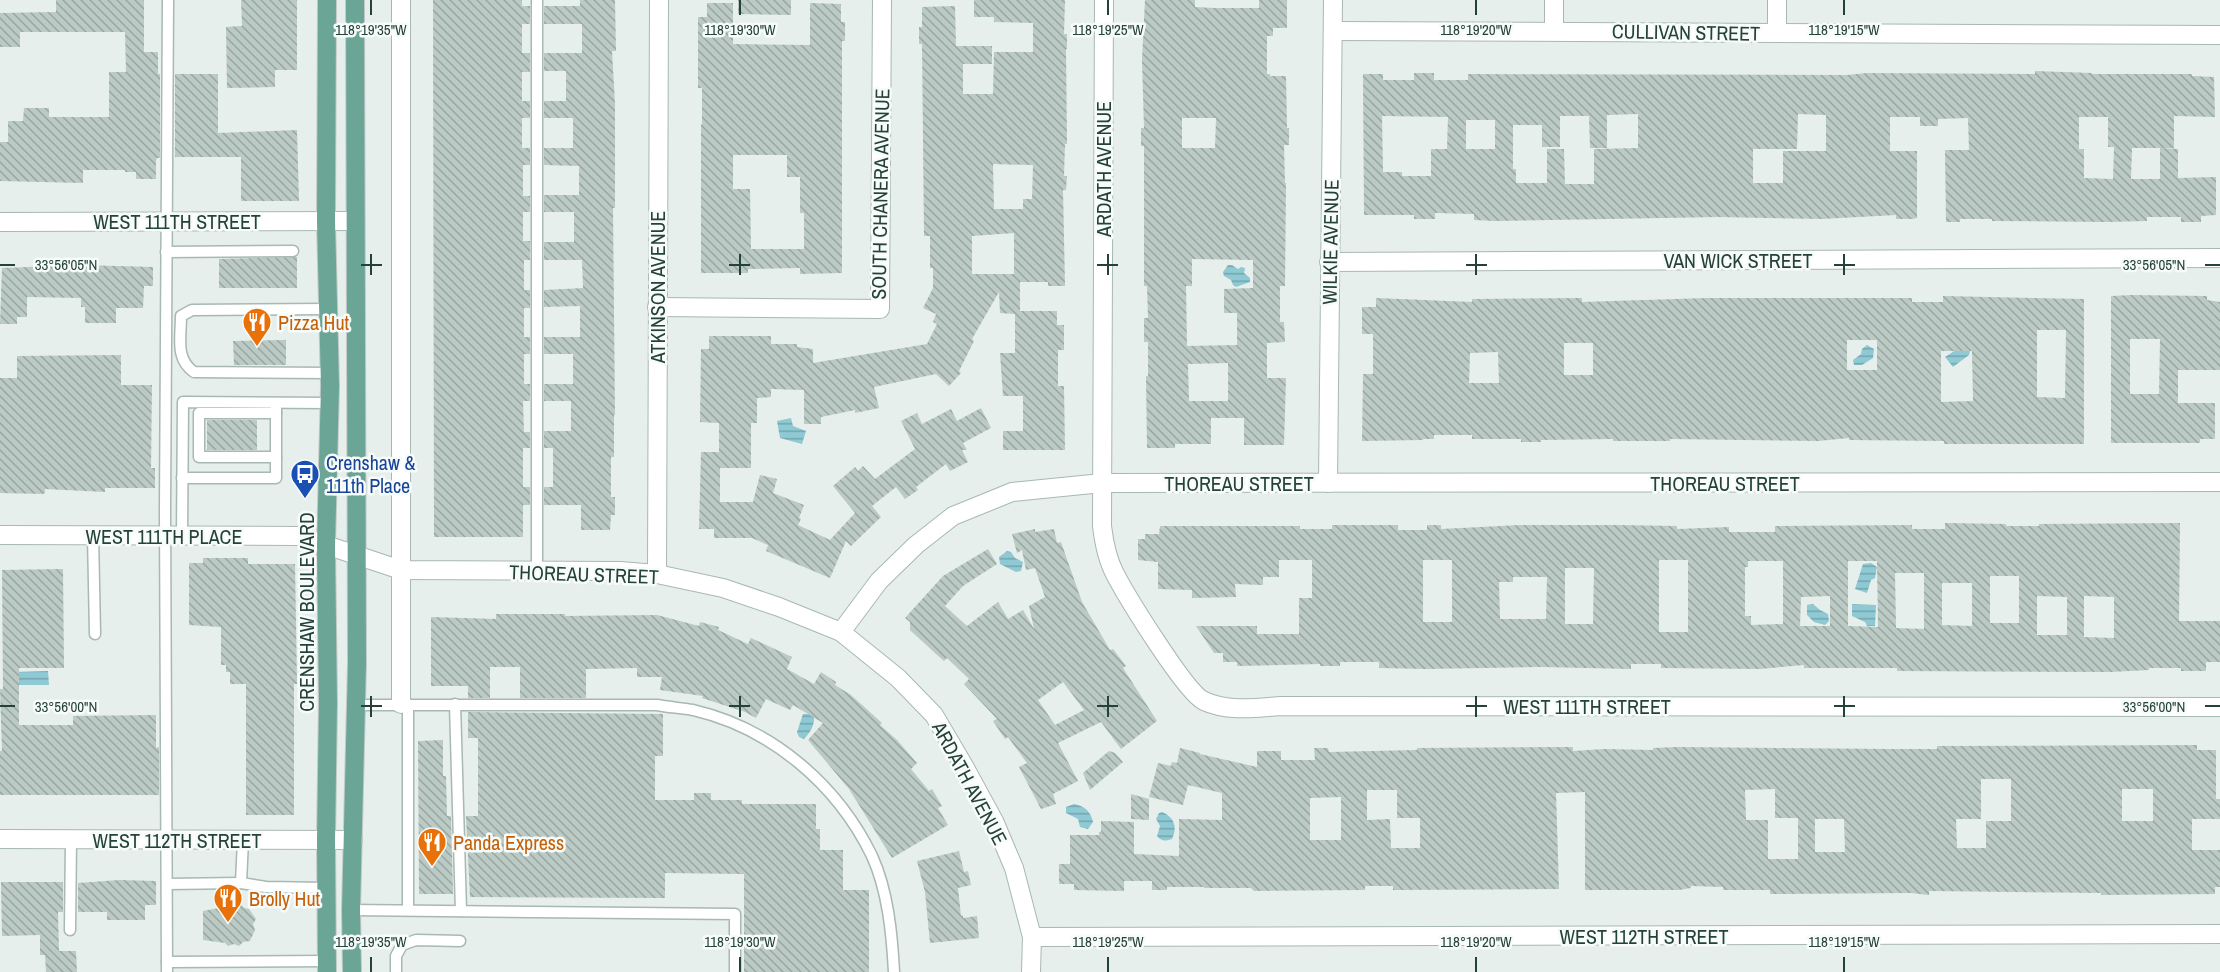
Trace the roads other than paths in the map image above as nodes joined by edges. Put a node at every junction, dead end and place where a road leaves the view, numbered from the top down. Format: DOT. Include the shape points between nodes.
graph roads {
  1 [pos="168,0"];
  2 [pos="327,0"];
  3 [pos="355,0"];
  4 [pos="401,0"];
  5 [pos="537,0"];
  6 [pos="659,0"];
  7 [pos="882,0"];
  8 [pos="1104,0"];
  9 [pos="1333,0"];
  10 [pos="1554,0"];
  11 [pos="1777,0"];
  12 [pos="1333,31"];
  13 [pos="1554,31"];
  14 [pos="1777,33"];
  15 [pos="2220,35"];
  16 [pos="166,221"];
  17 [pos="326,221"];
  18 [pos="355,221"];
  19 [pos="0,222"];
  20 [pos="293,251"];
  21 [pos="166,252"];
  22 [pos="2220,258"];
  23 [pos="1329,262"];
  24 [pos="657,307"];
  25 [pos="328,309"];
  26 [pos="330,373"];
  27 [pos="330,403"];
  28 [pos="276,408"];
  29 [pos="276,457"];
  30 [pos="182,478"];
  31 [pos="2220,482"];
  32 [pos="1102,483"];
  33 [pos="1328,483"];
  34 [pos="0,535"];
  35 [pos="93,535"];
  36 [pos="173,535"];
  37 [pos="326,546"];
  38 [pos="356,555"];
  39 [pos="401,570"];
  40 [pos="537,571"];
  41 [pos="657,573"];
  42 [pos="841,632"];
  43 [pos="95,634"];
  44 [pos="405,704"];
  45 [pos="455,704"];
  46 [pos="356,705"];
  47 [pos="2220,707"];
  48 [pos="0,839"];
  49 [pos="71,839"];
  50 [pos="166,839"];
  51 [pos="243,840"];
  52 [pos="326,840"];
  53 [pos="353,840"];
  54 [pos="241,883"];
  55 [pos="166,884"];
  56 [pos="326,888"];
  57 [pos="351,910"];
  58 [pos="408,910"];
  59 [pos="460,911"];
  60 [pos="70,930"];
  61 [pos="2220,934"];
  62 [pos="1032,937"];
  63 [pos="460,941"];
  64 [pos="327,966"];
  65 [pos="167,967"];
  66 [pos="352,972"];
  67 [pos="396,972"];
  68 [pos="735,972"];
  69 [pos="894,972"];
  70 [pos="1031,972"];
  1 -- 16 [label="lane"];
  2 -- 17 [label="main road, CRENSHAW BOULEVARD"];
  3 -- 18 [label="main road"];
  4 -- 39 [label="street"];
  5 -- 40 [label="lane"];
  6 -- 24 [label="street, ATKINSON AVENUE"];
  7 -- 24 [label="street, SOUTH CHANERA AVENUE" via="880,309"];
  8 -- 32 [label="street, ARDATH AVENUE"];
  9 -- 12 [label="street, WILKIE AVENUE"];
  10 -- 13 [label="street"];
  11 -- 14 [label="street"];
  12 -- 13 [label="street, CULLIVAN STREET"];
  12 -- 23 [label="street, WILKIE AVENUE"];
  13 -- 14 [label="street, CULLIVAN STREET"];
  14 -- 15 [label="street, CULLIVAN STREET"];
  16 -- 17 [label="street, WEST 111TH STREET"];
  16 -- 19 [label="street, WEST 111TH STREET"];
  16 -- 21 [label="lane"];
  17 -- 18 [label="street, WEST 111TH STREET"];
  17 -- 25 [label="main road, CRENSHAW BOULEVARD"];
  18 -- 38 [label="main road"];
  20 -- 21 [label="lane"];
  21 -- 36 [label="lane"];
  22 -- 23 [label="street, VAN WICK STREET"];
  23 -- 33 [label="street, WILKIE AVENUE"];
  24 -- 41 [label="street, ATKINSON AVENUE"];
  25 -- 26 [label="main road, CRENSHAW BOULEVARD"];
  25 -- 26 [label="lane" via="192,310 181,316 181,358 194,372"];
  26 -- 27 [label="main road, CRENSHAW BOULEVARD"];
  27 -- 28 [label="lane"];
  27 -- 37 [label="main road, CRENSHAW BOULEVARD"];
  28 -- 29 [label="lane"];
  28 -- 29 [label="lane" via="199,413 199,457"];
  28 -- 30 [label="lane" via="183,402"];
  29 -- 30 [label="lane" via="276,478"];
  30 -- 36 [label="lane"];
  31 -- 33 [label="street, THOREAU STREET"];
  32 -- 33 [label="street, THOREAU STREET"];
  32 -- 42 [label="street, THOREAU STREET" via="1012,492 954,516 916,544 879,581"];
  32 -- 47 [label="street, WEST 111TH STREET" via="1102,526 1106,552 1115,573 1185,685 1201,700 1223,708"];
  34 -- 35 [label="street, WEST 111TH PLACE"];
  35 -- 36 [label="street, WEST 111TH PLACE"];
  35 -- 43 [label="lane"];
  36 -- 37 [label="street, WEST 111TH PLACE" via="299,536"];
  36 -- 50 [label="lane"];
  37 -- 38 [label="street, THOREAU STREET"];
  37 -- 52 [label="main road, CRENSHAW BOULEVARD"];
  38 -- 39 [label="street, THOREAU STREET"];
  38 -- 46 [label="main road"];
  39 -- 40 [label="street, THOREAU STREET"];
  39 -- 44 [label="street"];
  40 -- 41 [label="street, THOREAU STREET"];
  41 -- 42 [label="street, THOREAU STREET" via="723,588"];
  42 -- 62 [label="street, ARDATH AVENUE" via="898,678 934,715 994,821 1014,868"];
  44 -- 45 [label="lane"];
  44 -- 46 [label="lane"];
  44 -- 58 [label="lane"];
  45 -- 59 [label="lane"];
  45 -- 69 [label="lane" via="657,705 693,710 764,738 795,758 825,786 872,857 885,896"];
  46 -- 53 [label="main road"];
  48 -- 49 [label="street, WEST 112TH STREET"];
  49 -- 50 [label="street, WEST 112TH STREET"];
  49 -- 60 [label="lane"];
  50 -- 51 [label="street, WEST 112TH STREET"];
  50 -- 55 [label="lane"];
  51 -- 52 [label="street, WEST 112TH STREET"];
  51 -- 54 [label="lane"];
  52 -- 53 [label="street, WEST 112TH STREET"];
  52 -- 56 [label="main road, CRENSHAW BOULEVARD"];
  53 -- 57 [label="main road"];
  54 -- 55 [label="lane"];
  54 -- 56 [label="lane"];
  55 -- 65 [label="lane"];
  56 -- 64 [label="main road, CRENSHAW BOULEVARD"];
  57 -- 58 [label="lane"];
  57 -- 66 [label="main road"];
  58 -- 59 [label="lane"];
  59 -- 68 [label="lane" via="735,914"];
  61 -- 62 [label="street, WEST 112TH STREET"];
  62 -- 70 [label="street, ARDATH AVENUE"];
  63 -- 67 [label="lane" via="416,940 402,945 396,956"];
  64 -- 65 [label="lane"];
}
